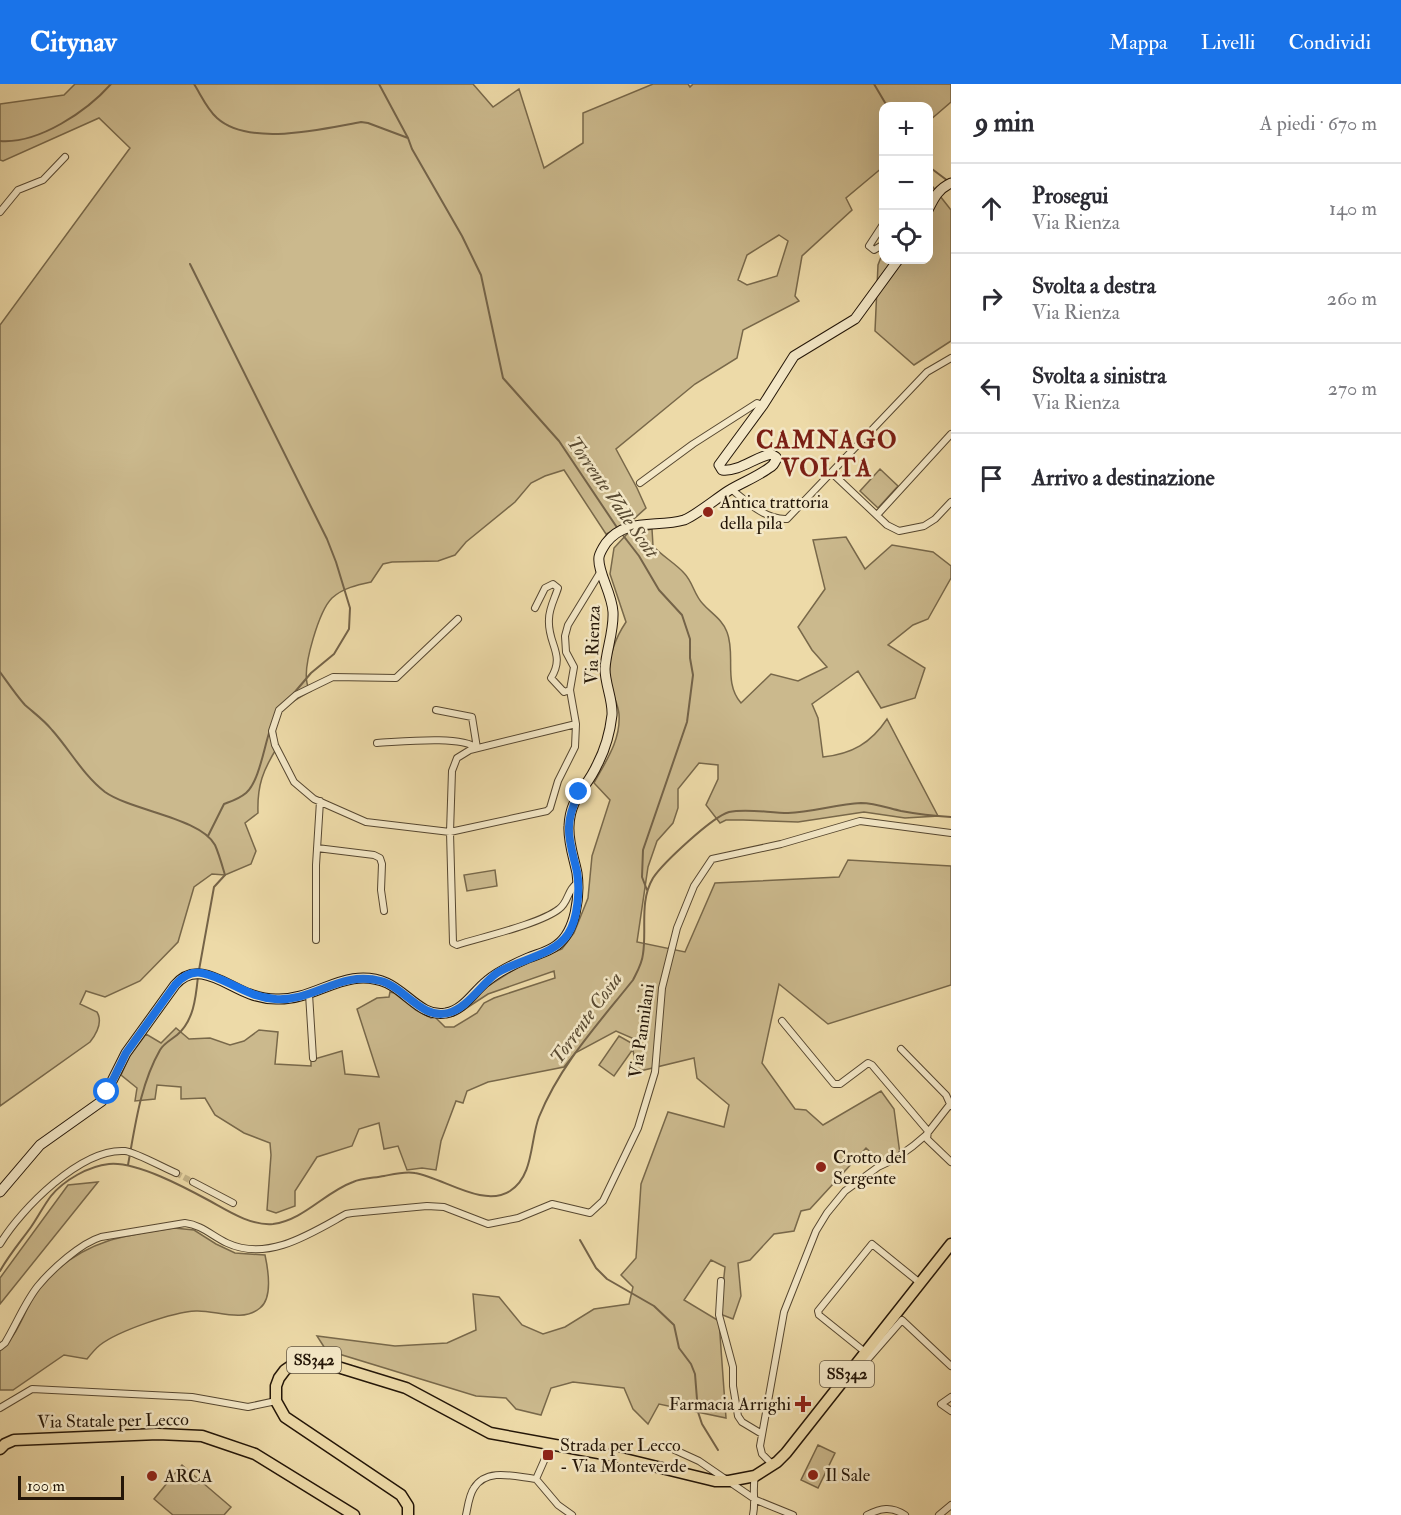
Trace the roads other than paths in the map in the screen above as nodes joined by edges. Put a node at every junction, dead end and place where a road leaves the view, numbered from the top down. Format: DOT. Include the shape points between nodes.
graph roads {
  1 [pos="65,157"];
  2 [pos="951,183"];
  3 [pos="933,199"];
  4 [pos="0,212"];
  5 [pos="879,231"];
  6 [pos="879,247"];
  7 [pos="895,264"];
  8 [pos="951,358"];
  9 [pos="763,405"];
  10 [pos="951,434"];
  11 [pos="833,474"];
  12 [pos="640,483"];
  13 [pos="731,489"];
  14 [pos="951,502"];
  15 [pos="877,515"];
  16 [pos="601,571"];
  17 [pos="534,608"];
  18 [pos="458,619"];
  19 [pos="570,690"];
  20 [pos="474,708"];
  21 [pos="436,710"];
  22 [pos="472,717"];
  23 [pos="576,724"];
  24 [pos="377,743"];
  25 [pos="477,748"];
  26 [pos="320,801"];
  27 [pos="450,832"];
  28 [pos="951,833"];
  29 [pos="317,848"];
  30 [pos="578,883"];
  31 [pos="384,911"];
  32 [pos="316,940"];
  33 [pos="309,994"];
  34 [pos="782,1021"];
  35 [pos="901,1049"];
  36 [pos="313,1058"];
  37 [pos="950,1105"];
  38 [pos="928,1131"];
  39 [pos="951,1162"];
  40 [pos="176,1173"];
  41 [pos="193,1182"];
  42 [pos="0,1192"];
  43 [pos="233,1203"];
  44 [pos="0,1244"];
  45 [pos="951,1245"];
  46 [pos="721,1281"];
  47 [pos="920,1283"];
  48 [pos="0,1347"];
  49 [pos="865,1352"];
  50 [pos="951,1366"];
  51 [pos="951,1397"];
  52 [pos="276,1401"];
  53 [pos="0,1407"];
  54 [pos="819,1409"];
  55 [pos="951,1411"];
  56 [pos="762,1434"];
  57 [pos="551,1445"];
  58 [pos="664,1445"];
  59 [pos="0,1449"];
  60 [pos="773,1465"];
  61 [pos="755,1476"];
  62 [pos="536,1479"];
  63 [pos="729,1481"];
  64 [pos="756,1500"];
  65 [pos="951,1505"];
  66 [pos="354,1515"];
  67 [pos="408,1515"];
  68 [pos="466,1515"];
  69 [pos="572,1515"];
  70 [pos="753,1515"];
  71 [pos="794,1515"];
  72 [pos="867,1515"];
  73 [pos="905,1515"];
  74 [pos="939,1515"];
  1 -- 4 [label="street" via="43,180 18,190"];
  2 -- 3 [label="street" via="942,187"];
  5 -- 6 [label="street" via="869,246 874,250"];
  7 -- 9 [label="street" via="855,319 794,356"];
  8 -- 11 [label="street" via="927,372"];
  9 -- 12 [label="street" via="757,404 702,438"];
  9 -- 13 [label="street" via="720,462 720,468 730,471 767,455 776,460 770,468"];
  10 -- 15 [label="street"];
  11 -- 13 [label="street" via="788,519 756,509"];
  11 -- 15 [label="street"];
  13 -- 16 [label="street" via="684,520 639,525 613,534 599,556"];
  14 -- 15 [label="street" via="935,519 914,529 899,531"];
  16 -- 19 [label="street" via="565,636 566,652 574,667"];
  16 -- 30 [label="street, Via Rienza" via="614,613 605,668 612,712 597,767 572,808 569,827"];
  17 -- 19 [label="street" via="545,588 553,584 558,588 549,619 557,655 557,667 551,678 564,692"];
  18 -- 26 [label="street" via="396,678 333,677 296,695 279,710 272,731 275,745 294,782"];
  19 -- 23 [label="street"];
  20 -- 22 [label="street"];
  21 -- 22 [label="street"];
  22 -- 25 [label="street"];
  23 -- 25 [label="street"];
  23 -- 27 [label="street" via="575,747 547,811"];
  24 -- 25 [label="street" via="455,741"];
  25 -- 27 [label="street" via="457,758 452,771"];
  26 -- 27 [label="street" via="366,822"];
  26 -- 29 [label="street"];
  27 -- 30 [label="street" via="451,924 456,945 550,914 565,903 572,886"];
  28 -- 48 [label="street, Via Pannilani" via="860,821 712,860 694,886 677,928 662,988 655,1072 638,1128 603,1201 590,1213 552,1204 518,1218 488,1224 444,1207 352,1213 297,1240 254,1250 239,1248 197,1225 185,1223 101,1237 80,1247 38,1286"];
  29 -- 31 [label="street" via="380,858"];
  29 -- 32 [label="street"];
  30 -- 33 [label="street, Via Rienza" via="574,916 560,943 499,972 462,1006 448,1013 425,1010 394,986 371,979 338,981"];
  33 -- 36 [label="street"];
  33 -- 42 [label="street, Via Rienza" via="275,999 252,995 208,975 185,976 126,1053 102,1101 40,1145"];
  34 -- 38 [label="street" via="834,1084 840,1084 868,1063"];
  35 -- 37 [label="street" via="946,1095"];
  37 -- 38 [label="street"];
  38 -- 39 [label="street" via="927,1139"];
  38 -- 56 [label="street" via="914,1146 845,1191 826,1212 784,1312"];
  40 -- 44 [label="street" via="124,1151 88,1160 48,1187"];
  41 -- 43 [label="street"];
  45 -- 47 [label="main road, SS342"];
  46 -- 56 [label="street" via="719,1315 733,1367 738,1416"];
  47 -- 49 [label="main road, SS342"];
  47 -- 49 [label="street" via="872,1244 818,1311"];
  49 -- 54 [label="main road, SS342"];
  50 -- 54 [label="street" via="902,1320 824,1410"];
  51 -- 55 [label="street" via="941,1404"];
  52 -- 53 [label="street" via="248,1407 192,1397 32,1389"];
  52 -- 57 [label="main road, SS342" via="276,1386 285,1370 298,1361 315,1360 406,1388 490,1433"];
  52 -- 67 [label="main road" via="285,1417 401,1495"];
  54 -- 60 [label="main road, SS342"];
  56 -- 60 [label="street" via="762,1454"];
  57 -- 62 [label="street"];
  57 -- 63 [label="main road, SS342"];
  58 -- 63 [label="street" via="693,1457"];
  59 -- 66 [label="main road, Via Statale per Lecco" via="14,1440 202,1436 255,1454"];
  60 -- 61 [label="main road, SS342"];
  61 -- 63 [label="main road, SS342"];
  61 -- 64 [label="street"];
  62 -- 68 [label="street" via="495,1474 484,1478 472,1490"];
  62 -- 69 [label="street"];
  63 -- 64 [label="street"];
  64 -- 70 [label="street"];
  64 -- 71 [label="street"];
  65 -- 74 [label="street"];
  72 -- 73 [label="street" via="888,1508"];
}
